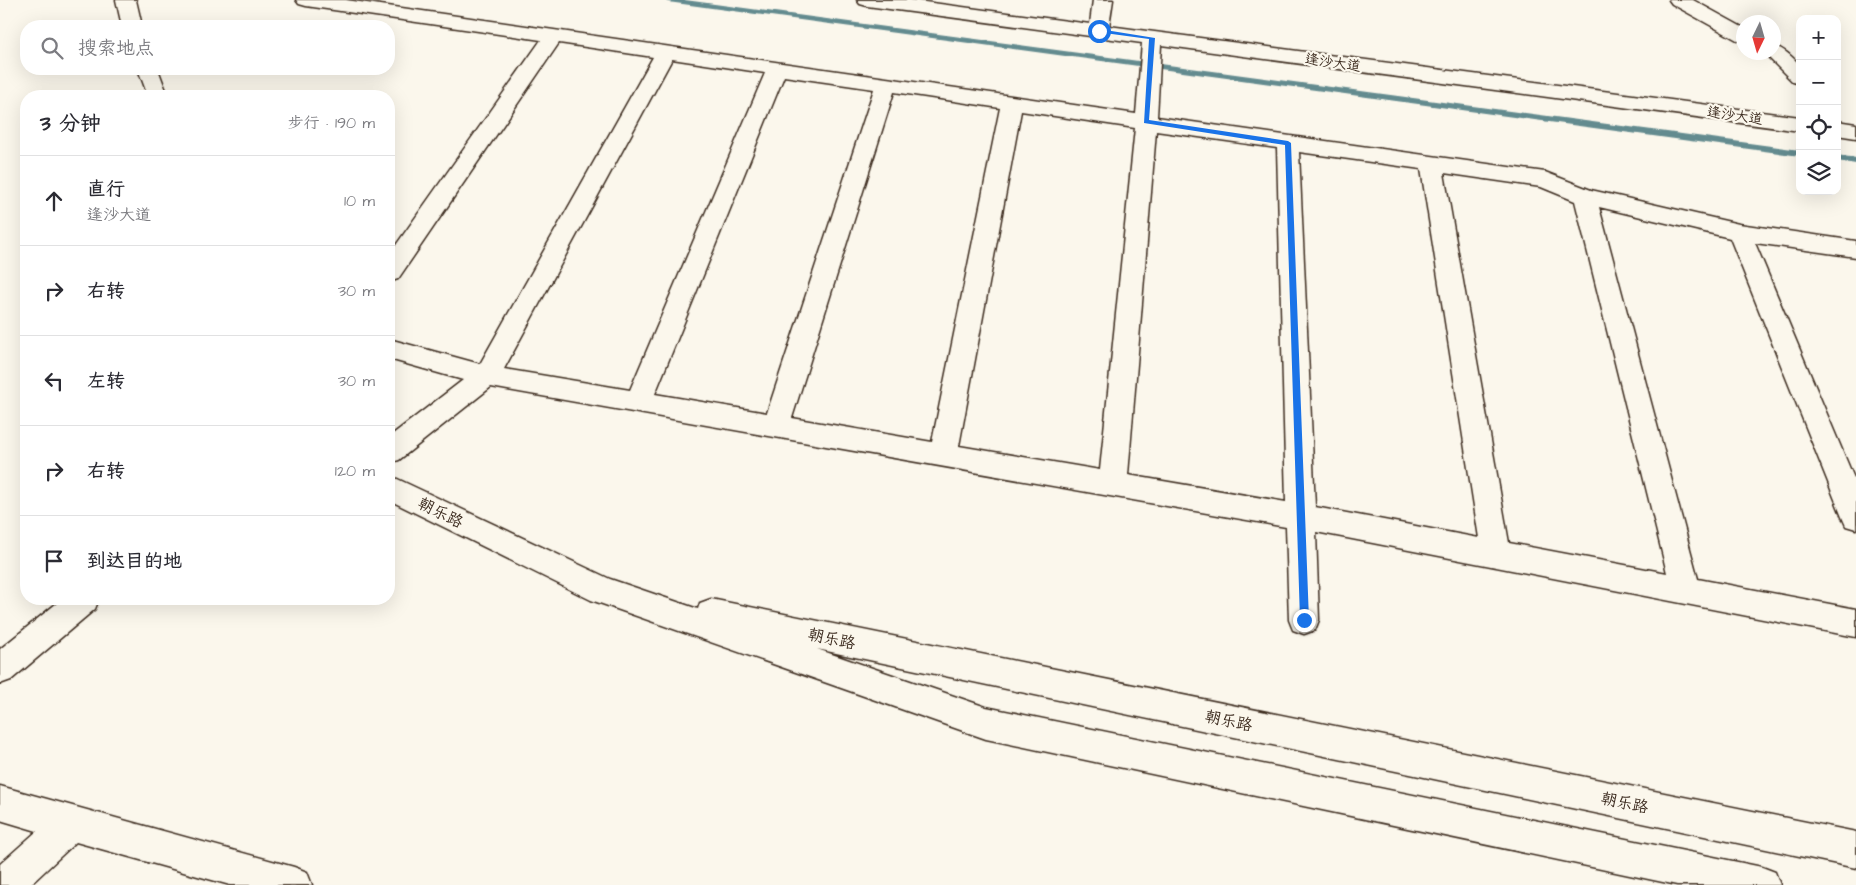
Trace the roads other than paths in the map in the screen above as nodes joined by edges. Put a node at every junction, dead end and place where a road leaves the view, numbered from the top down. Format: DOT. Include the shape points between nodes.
graph roads {
  1 [pos="126,0"];
  2 [pos="306,0"];
  3 [pos="867,0"];
  4 [pos="1103,0"];
  5 [pos="1679,0"];
  6 [pos="131,20"];
  7 [pos="1099,31"];
  8 [pos="1736,32"];
  9 [pos="554,36"];
  10 [pos="1152,38"];
  11 [pos="666,52"];
  12 [pos="1781,57"];
  13 [pos="777,68"];
  14 [pos="1796,73"];
  15 [pos="150,75"];
  16 [pos="886,84"];
  17 [pos="156,90"];
  18 [pos="1012,102"];
  19 [pos="1146,122"];
  20 [pos="1796,123"];
  21 [pos="1288,143"];
  22 [pos="1431,163"];
  23 [pos="1585,196"];
  24 [pos="1739,232"];
  25 [pos="1856,248"];
  26 [pos="395,264"];
  27 [pos="395,351"];
  28 [pos="487,376"];
  29 [pos="638,403"];
  30 [pos="776,426"];
  31 [pos="395,447"];
  32 [pos="943,455"];
  33 [pos="1113,484"];
  34 [pos="395,490"];
  35 [pos="1302,517"];
  36 [pos="1856,517"];
  37 [pos="1496,554"];
  38 [pos="602,590"];
  39 [pos="1686,590"];
  40 [pos="77,605"];
  41 [pos="1304,620"];
  42 [pos="1856,623"];
  43 [pos="0,669"];
  44 [pos="0,802"];
  45 [pos="72,822"];
  46 [pos="1856,850"];
  47 [pos="253,880"];
  48 [pos="4,885"];
  49 [pos="294,885"];
  50 [pos="1762,885"];
  1 -- 6 [label="street"];
  2 -- 9 [label="street"];
  3 -- 7 [label="street, 逢沙大道"];
  4 -- 7 [label="street"];
  5 -- 8 [label="street"];
  7 -- 10 [label="street, 逢沙大道"];
  9 -- 11 [label="street"];
  9 -- 26 [label="street"];
  10 -- 19 [label="street"];
  10 -- 20 [label="street, 逢沙大道"];
  11 -- 13 [label="street"];
  11 -- 28 [label="street"];
  12 -- 14 [label="street"];
  13 -- 16 [label="street"];
  13 -- 29 [label="street"];
  15 -- 17 [label="street"];
  16 -- 18 [label="street"];
  16 -- 30 [label="street"];
  18 -- 19 [label="street"];
  18 -- 32 [label="street"];
  19 -- 21 [label="street"];
  19 -- 33 [label="street"];
  21 -- 22 [label="street"];
  21 -- 35 [label="street"];
  22 -- 23 [label="street" via="1545,180"];
  22 -- 37 [label="street"];
  23 -- 24 [label="street"];
  23 -- 39 [label="street"];
  24 -- 25 [label="street"];
  24 -- 36 [label="street"];
  27 -- 28 [label="street"];
  28 -- 29 [label="street"];
  28 -- 31 [label="street"];
  29 -- 30 [label="street"];
  30 -- 32 [label="street"];
  32 -- 33 [label="street"];
  33 -- 35 [label="street"];
  34 -- 38 [label="street, 朝乐路"];
  35 -- 37 [label="street"];
  35 -- 41 [label="street"];
  37 -- 39 [label="street"];
  38 -- 46 [label="street, 朝乐路"];
  38 -- 50 [label="street, 朝乐路" via="986,723"];
  39 -- 42 [label="street"];
  40 -- 43 [label="street"];
  44 -- 45 [label="street"];
  45 -- 47 [label="street"];
  45 -- 48 [label="street"];
  47 -- 49 [label="street"];
}
